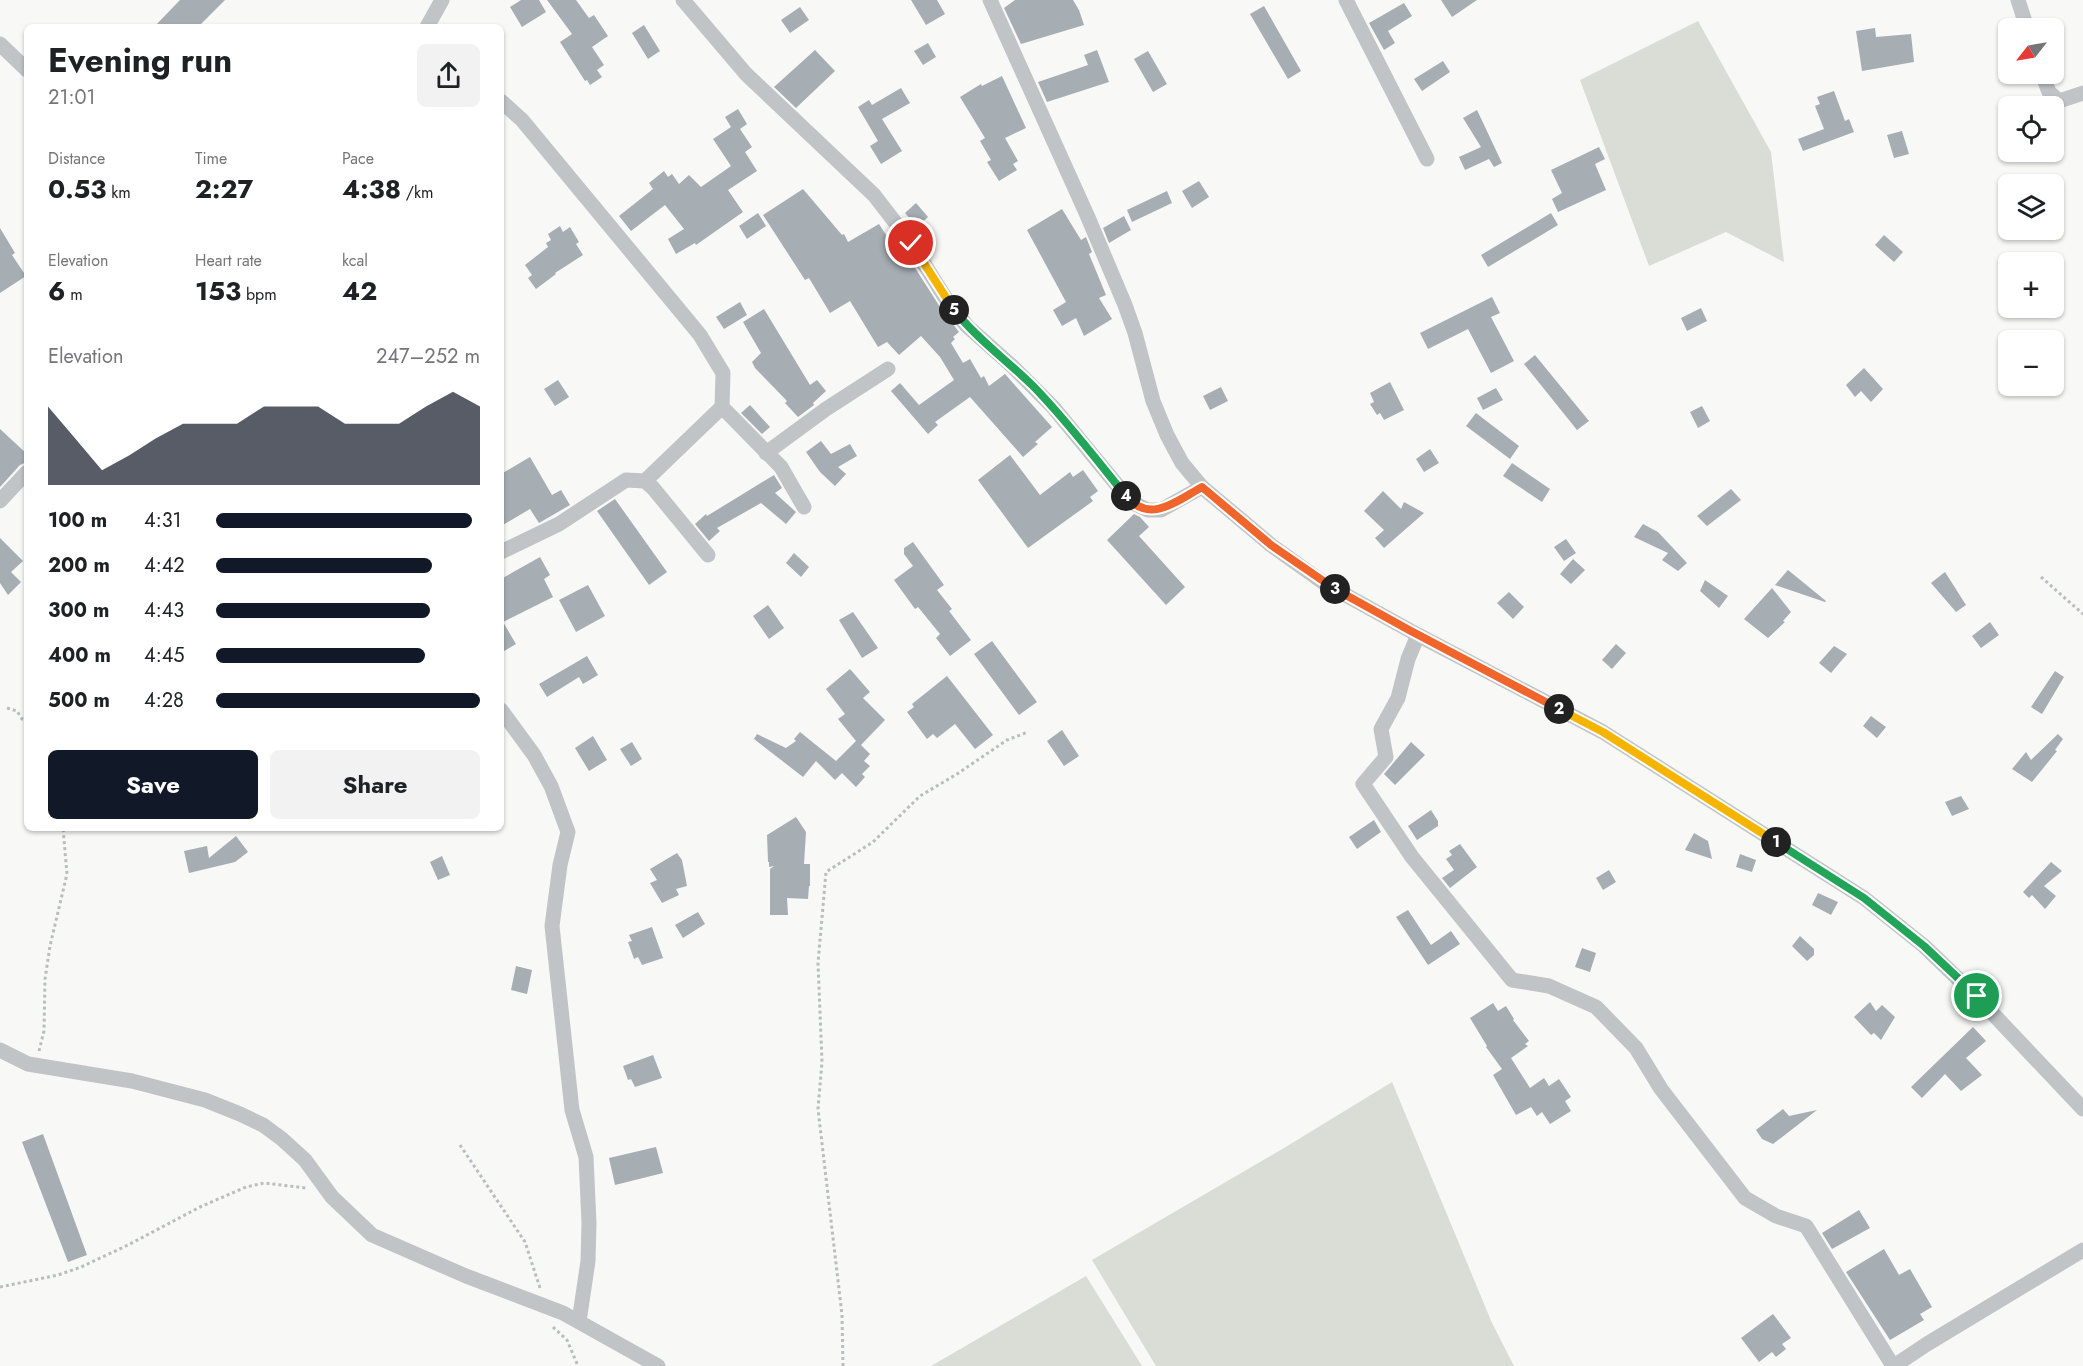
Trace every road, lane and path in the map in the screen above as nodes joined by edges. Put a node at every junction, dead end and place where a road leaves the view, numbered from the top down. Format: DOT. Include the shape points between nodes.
graph roads {
  1 [pos="442,0"];
  2 [pos="683,0"];
  3 [pos="990,0"];
  4 [pos="1346,0"];
  5 [pos="2018,0"];
  6 [pos="2024,18"];
  7 [pos="429,24"];
  8 [pos="0,44"];
  9 [pos="24,67"];
  10 [pos="2046,84"];
  11 [pos="2083,93"];
  12 [pos="504,104"];
  13 [pos="1427,159"];
  14 [pos="888,369"];
  15 [pos="722,407"];
  16 [pos="766,453"];
  17 [pos="24,475"];
  18 [pos="645,481"];
  19 [pos="1202,487"];
  20 [pos="0,501"];
  21 [pos="804,507"];
  22 [pos="504,551"];
  23 [pos="708,555"];
  24 [pos="2042,577"];
  25 [pos="2083,614"];
  26 [pos="1418,635"];
  27 [pos="7,708"];
  28 [pos="504,714"];
  29 [pos="24,720"];
  30 [pos="1028,732"];
  31 [pos="63,831"];
  32 [pos="0,1050"];
  33 [pos="35,1065"];
  34 [pos="2083,1109"];
  35 [pos="460,1145"];
  36 [pos="331,1195"];
  37 [pos="2083,1250"];
  38 [pos="0,1287"];
  39 [pos="546,1307"];
  40 [pos="580,1315"];
  41 [pos="550,1323"];
  42 [pos="578,1366"];
  43 [pos="658,1366"];
  44 [pos="843,1366"];
  45 [pos="1893,1366"];
  1 -- 7 [label="street"];
  2 -- 19 [label="street" via="746,74 874,195 967,327 1053,407 1131,502 1148,510 1161,510"];
  3 -- 19 [label="street" via="1125,305 1167,435 1182,463"];
  4 -- 13 [label="street"];
  5 -- 6 [label="street"];
  8 -- 9 [label="street"];
  10 -- 11 [label="street" via="2059,101"];
  12 -- 15 [label="street" via="522,120 700,335 723,373"];
  14 -- 16 [label="street"];
  15 -- 16 [label="street"];
  15 -- 18 [label="street"];
  16 -- 21 [label="street" via="781,467"];
  17 -- 20 [label="street"];
  18 -- 22 [label="street" via="627,480 560,524"];
  18 -- 23 [label="street"];
  19 -- 26 [label="street" via="1324,583"];
  24 -- 25 [label="path"];
  26 -- 34 [label="street" via="1603,732 1864,898 1924,946 1977,996"];
  26 -- 45 [label="street" via="1398,698 1381,729 1386,757 1363,784 1412,857 1512,980 1549,986 1596,1007 1636,1048 1661,1089 1745,1198 1776,1216 1806,1226"];
  27 -- 29 [label="path" via="17,711"];
  28 -- 40 [label="street" via="551,786 568,832 552,926 572,1110 586,1157 588,1261"];
  30 -- 44 [label="path" via="1007,740 920,796 873,842 826,872 818,963 822,1062 818,1109 842,1315"];
  31 -- 33 [label="path" via="67,874 50,946 44,1031"];
  32 -- 33 [label="street"];
  33 -- 36 [label="street" via="132,1081 240,1114 282,1138 305,1160"];
  35 -- 39 [label="path" via="525,1242"];
  36 -- 38 [label="path" via="301,1186 264,1183 246,1187 81,1267"];
  36 -- 39 [label="street" via="372,1235"];
  37 -- 45 [label="street"];
  39 -- 43 [label="street"];
  41 -- 42 [label="path" via="567,1340"];
}
